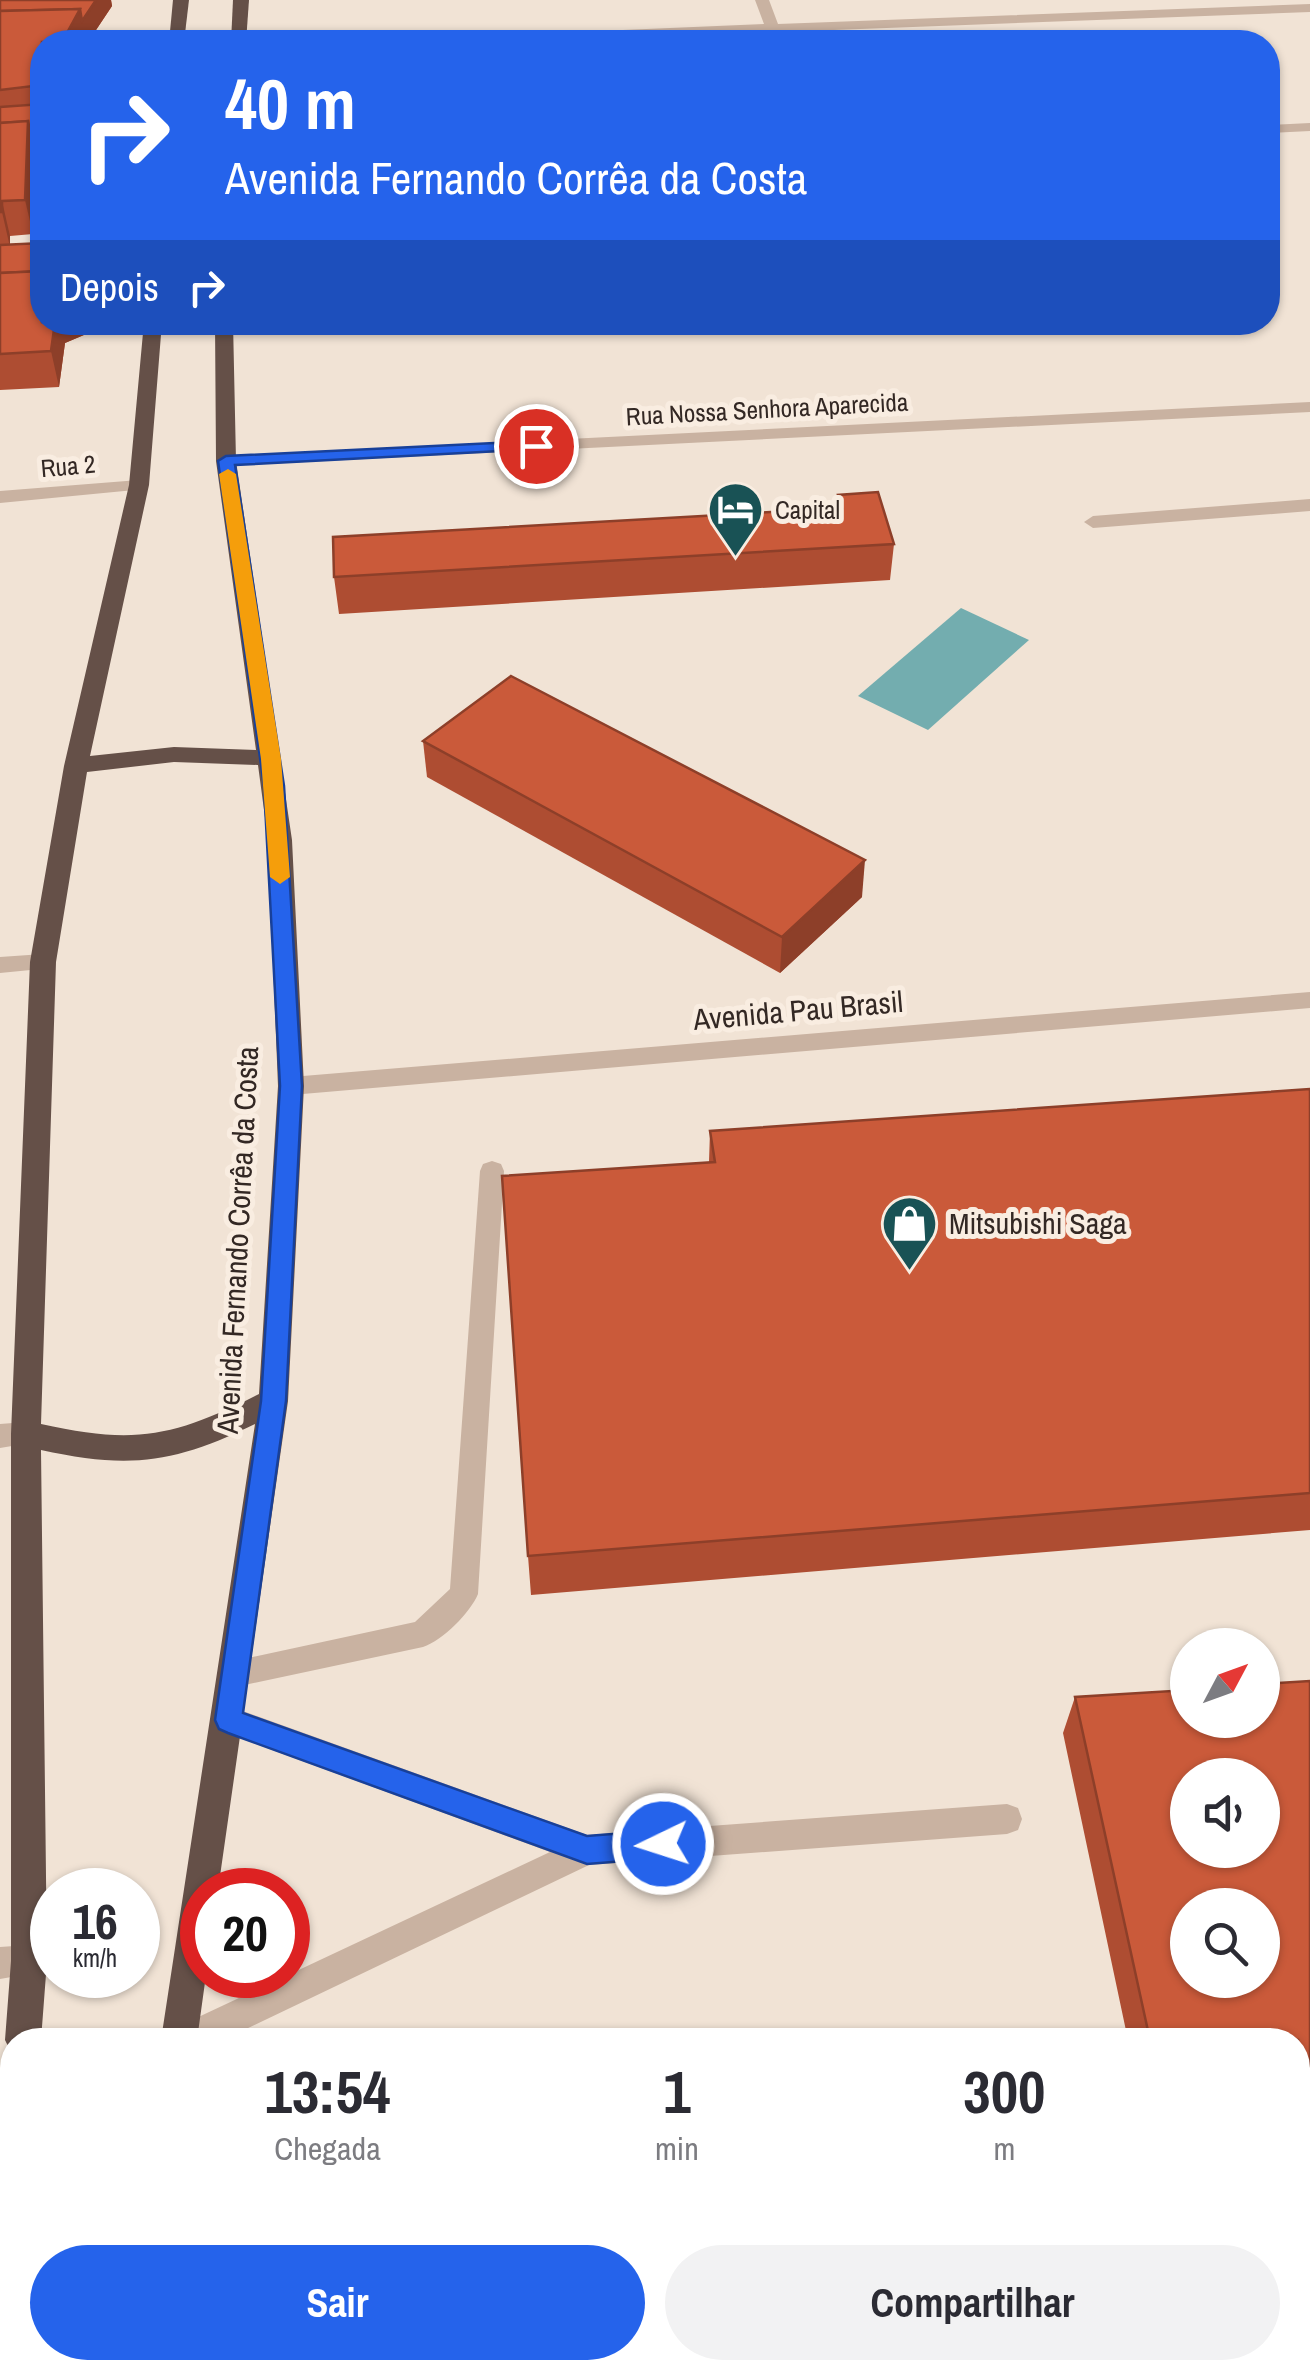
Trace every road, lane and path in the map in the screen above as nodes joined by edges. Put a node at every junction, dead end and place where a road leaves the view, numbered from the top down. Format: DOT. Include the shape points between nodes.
graph roads {
  1 [pos="180,0"];
  2 [pos="241,0"];
  3 [pos="762,0"];
  4 [pos="1310,8"];
  5 [pos="178,30"];
  6 [pos="239,30"];
  7 [pos="774,30"];
  8 [pos="875,30"];
  9 [pos="1310,127"];
  10 [pos="1280,128"];
  11 [pos="153,335"];
  12 [pos="224,335"];
  13 [pos="1310,407"];
  14 [pos="226,461"];
  15 [pos="139,485"];
  16 [pos="0,497"];
  17 [pos="1310,505"];
  18 [pos="1093,522"];
  19 [pos="271,759"];
  20 [pos="76,766"];
  21 [pos="44,962"];
  22 [pos="0,965"];
  23 [pos="1310,1000"];
  24 [pos="291,1086"];
  25 [pos="492,1171"];
  26 [pos="273,1401"];
  27 [pos="13,1435"];
  28 [pos="235,1672"];
  29 [pos="228,1720"];
  30 [pos="1008,1819"];
  31 [pos="587,1850"];
  32 [pos="15,1962"];
  33 [pos="22,2028"];
  34 [pos="185,2028"];
  35 [pos="209,2028"];
  1 -- 5 [label="highway"];
  2 -- 6 [label="highway"];
  3 -- 7 [label="street"];
  4 -- 8 [label="street"];
  9 -- 10 [label="street"];
  11 -- 15 [label="highway"];
  12 -- 14 [label="highway, Avenida Fernando Corrêa da Costa"];
  13 -- 14 [label="street, Rua Nossa Senhora Aparecida"];
  14 -- 19 [label="highway, Avenida Fernando Corrêa da Costa"];
  15 -- 16 [label="street, Rua 2"];
  15 -- 20 [label="highway"];
  17 -- 18 [label="street"];
  19 -- 20 [label="highway" via="204,751"];
  19 -- 24 [label="highway, Avenida Fernando Corrêa da Costa"];
  20 -- 21 [label="highway"];
  21 -- 22 [label="street"];
  21 -- 27 [label="highway"];
  23 -- 24 [label="street, Avenida Pau Brasil"];
  24 -- 26 [label="highway, Avenida Fernando Corrêa da Costa"];
  25 -- 28 [label="street" via="464,1594 423,1634"];
  26 -- 27 [label="highway" via="213,1432 166,1446 111,1450"];
  26 -- 28 [label="highway, Avenida Fernando Corrêa da Costa"];
  27 -- 32 [label="highway"];
  28 -- 29 [label="highway, Avenida Fernando Corrêa da Costa"];
  29 -- 31 [label="street"];
  29 -- 34 [label="highway, Avenida Fernando Corrêa da Costa"];
  30 -- 31 [label="street"];
  31 -- 35 [label="street"];
  32 -- 33 [label="highway"];
}
